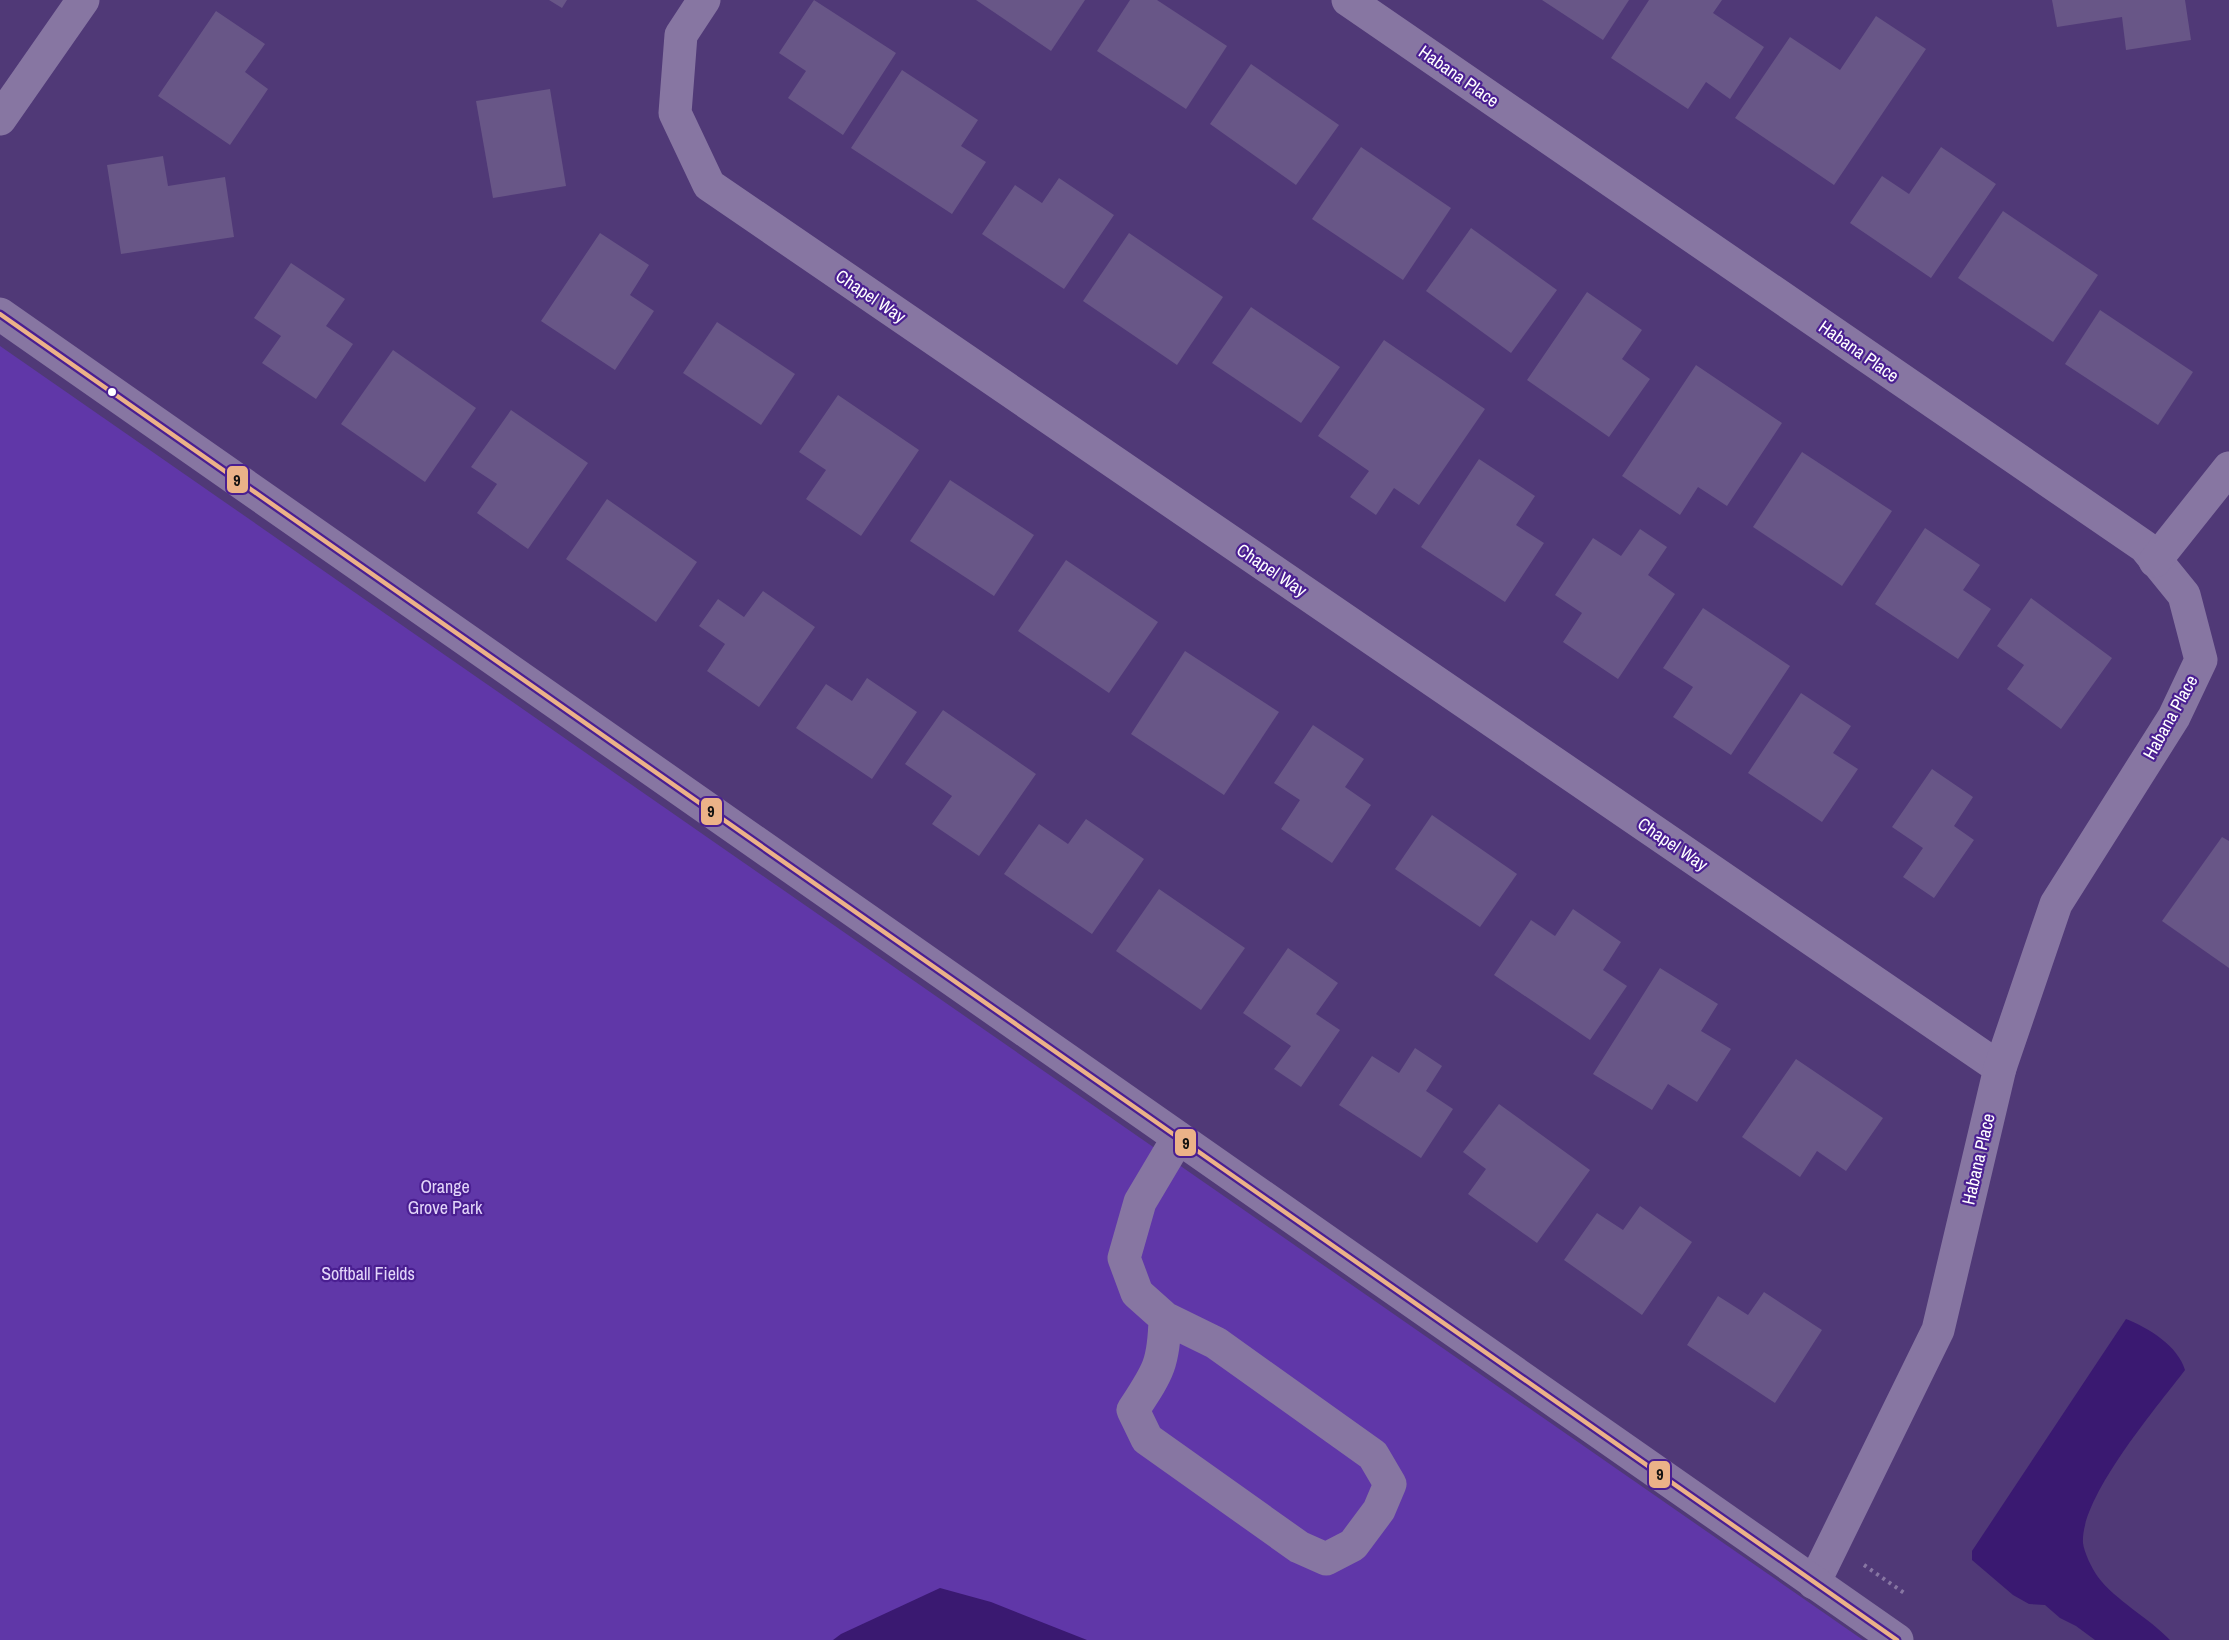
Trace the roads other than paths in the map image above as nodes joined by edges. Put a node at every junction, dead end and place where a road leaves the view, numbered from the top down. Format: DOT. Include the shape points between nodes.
graph roads {
  1 [pos="82,0"];
  2 [pos="704,0"];
  3 [pos="1348,0"];
  4 [pos="0,119"];
  5 [pos="0,314"];
  6 [pos="2229,468"];
  7 [pos="2155,561"];
  8 [pos="2000,1068"];
  9 [pos="1178,1138"];
  10 [pos="1165,1318"];
  11 [pos="1814,1583"];
  12 [pos="1897,1640"];
  1 -- 4 [label="street"];
  2 -- 8 [label="street, Chapel Way" via="681,35 675,112 709,184"];
  3 -- 7 [label="street, Habana Place" via="2145,547"];
  5 -- 9 [label="street"];
  6 -- 7 [label="street"];
  7 -- 8 [label="street, Habana Place" via="2184,595 2200,660 2174,717 2056,904"];
  8 -- 11 [label="street, Habana Place" via="1938,1330"];
  9 -- 10 [label="street" via="1140,1202 1124,1258 1137,1293"];
  9 -- 11 [label="street"];
  10 -- 10 [label="street" via="1215,1343 1373,1455 1390,1484 1379,1509 1353,1545 1326,1559 1299,1547 1147,1439 1133,1410 1156,1376 1164,1351"];
  11 -- 12 [label="street"];
}
